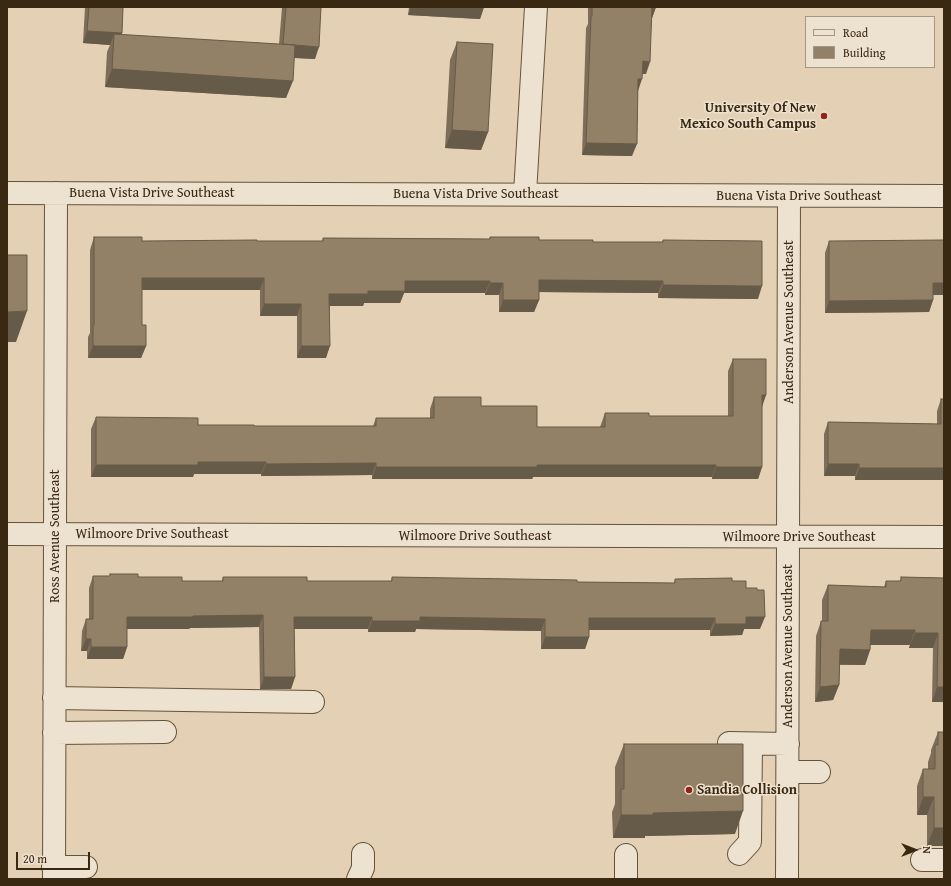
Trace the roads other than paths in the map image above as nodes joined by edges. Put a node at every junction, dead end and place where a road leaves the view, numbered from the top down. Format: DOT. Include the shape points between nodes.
graph roads {
  1 [pos="536,7"];
  2 [pos="7,193"];
  3 [pos="56,193"];
  4 [pos="525,194"];
  5 [pos="789,196"];
  6 [pos="944,196"];
  7 [pos="7,534"];
  8 [pos="55,534"];
  9 [pos="788,537"];
  10 [pos="944,537"];
  11 [pos="54,698"];
  12 [pos="313,702"];
  13 [pos="165,732"];
  14 [pos="54,733"];
  15 [pos="729,743"];
  16 [pos="751,744"];
  17 [pos="788,744"];
  18 [pos="788,772"];
  19 [pos="819,772"];
  20 [pos="363,854"];
  21 [pos="739,854"];
  22 [pos="626,855"];
  23 [pos="922,860"];
  24 [pos="944,860"];
  25 [pos="86,867"];
  26 [pos="54,873"];
  27 [pos="358,879"];
  28 [pos="626,879"];
  29 [pos="787,879"];
  1 -- 4 [label="street"];
  2 -- 3 [label="street, Buena Vista Drive Southeast"];
  3 -- 4 [label="street, Buena Vista Drive Southeast"];
  3 -- 8 [label="street, Ross Avenue Southeast"];
  4 -- 5 [label="street, Buena Vista Drive Southeast"];
  5 -- 6 [label="street, Buena Vista Drive Southeast"];
  5 -- 9 [label="street, Anderson Avenue Southeast"];
  7 -- 8 [label="street, Wilmoore Drive Southeast"];
  8 -- 9 [label="street, Wilmoore Drive Southeast"];
  8 -- 11 [label="street, Ross Avenue Southeast"];
  9 -- 10 [label="street, Wilmoore Drive Southeast"];
  9 -- 17 [label="street, Anderson Avenue Southeast"];
  11 -- 12 [label="street"];
  11 -- 14 [label="street, Ross Avenue Southeast"];
  13 -- 14 [label="street"];
  14 -- 26 [label="street, Ross Avenue Southeast"];
  15 -- 16 [label="street"];
  16 -- 17 [label="street"];
  16 -- 21 [label="street" via="750,842"];
  17 -- 18 [label="street, Anderson Avenue Southeast"];
  18 -- 19 [label="street"];
  18 -- 29 [label="street, Anderson Avenue Southeast"];
  20 -- 27 [label="street" via="363,868"];
  22 -- 28 [label="street"];
  23 -- 24 [label="street"];
  25 -- 26 [label="street"];
}
